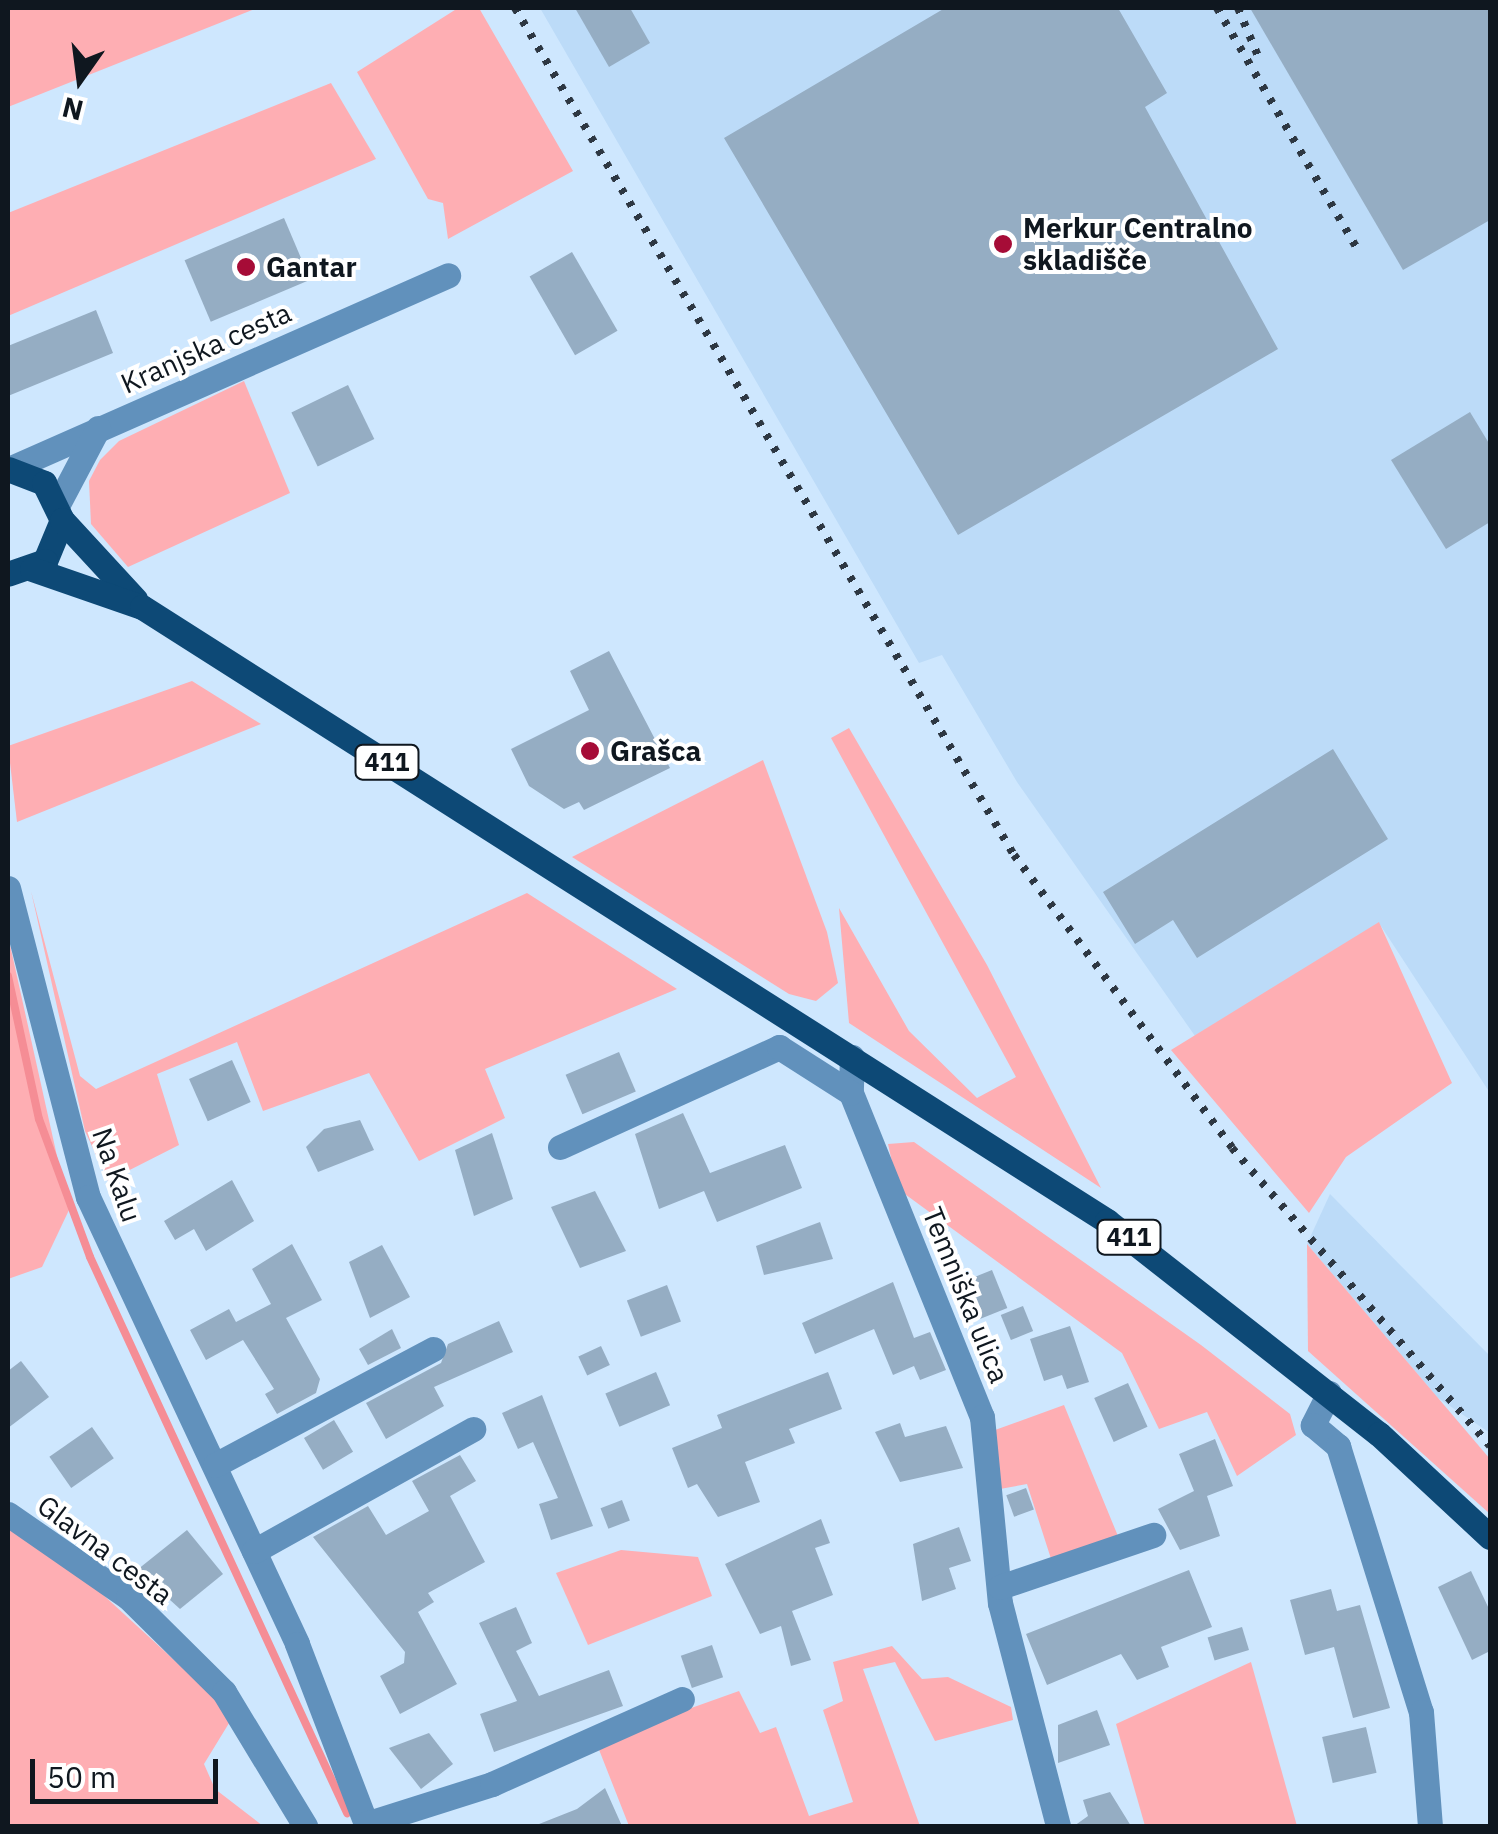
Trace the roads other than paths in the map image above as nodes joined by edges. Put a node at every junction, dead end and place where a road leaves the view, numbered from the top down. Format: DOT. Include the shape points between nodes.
graph roads {
  1 [pos="448,275"];
  2 [pos="98,428"];
  3 [pos="8,469"];
  4 [pos="60,512"];
  5 [pos="20,572"];
  6 [pos="142,607"];
  7 [pos="8,888"];
  8 [pos="852,1056"];
  9 [pos="851,1094"];
  10 [pos="560,1147"];
  11 [pos="433,1349"];
  12 [pos="1329,1393"];
  13 [pos="473,1429"];
  14 [pos="215,1465"];
  15 [pos="8,1514"];
  16 [pos="1153,1535"];
  17 [pos="1490,1537"];
  18 [pos="254,1551"];
  19 [pos="1000,1587"];
  20 [pos="682,1698"];
  21 [pos="367,1825"];
  22 [pos="305,1826"];
  23 [pos="1058,1826"];
  24 [pos="1430,1826"];
  1 -- 2 [label="street, Kranjska cesta"];
  2 -- 3 [label="street, Kranjska cesta"];
  2 -- 4 [label="street"];
  3 -- 4 [label="main road, 411" via="44,483"];
  4 -- 5 [label="main road, 411" via="54,549"];
  4 -- 6 [label="main road, 411"];
  5 -- 6 [label="main road, 411"];
  6 -- 8 [label="main road, 411"];
  7 -- 14 [label="street, Na Kalu" via="88,1198"];
  8 -- 9 [label="street"];
  8 -- 12 [label="main road, 411" via="1107,1221"];
  9 -- 10 [label="street" via="780,1048"];
  9 -- 19 [label="street, Temniška ulica" via="982,1416"];
  11 -- 14 [label="street"];
  12 -- 17 [label="main road, 411"];
  12 -- 24 [label="street" via="1313,1425 1338,1446 1421,1712"];
  13 -- 18 [label="street"];
  14 -- 18 [label="street, Na Kalu"];
  15 -- 22 [label="street, Glavna cesta" via="128,1597 224,1692"];
  16 -- 19 [label="street"];
  18 -- 21 [label="street, Na Kalu"];
  19 -- 23 [label="street, Temniška ulica"];
  20 -- 21 [label="street, Na Kalu" via="492,1784"];
}
